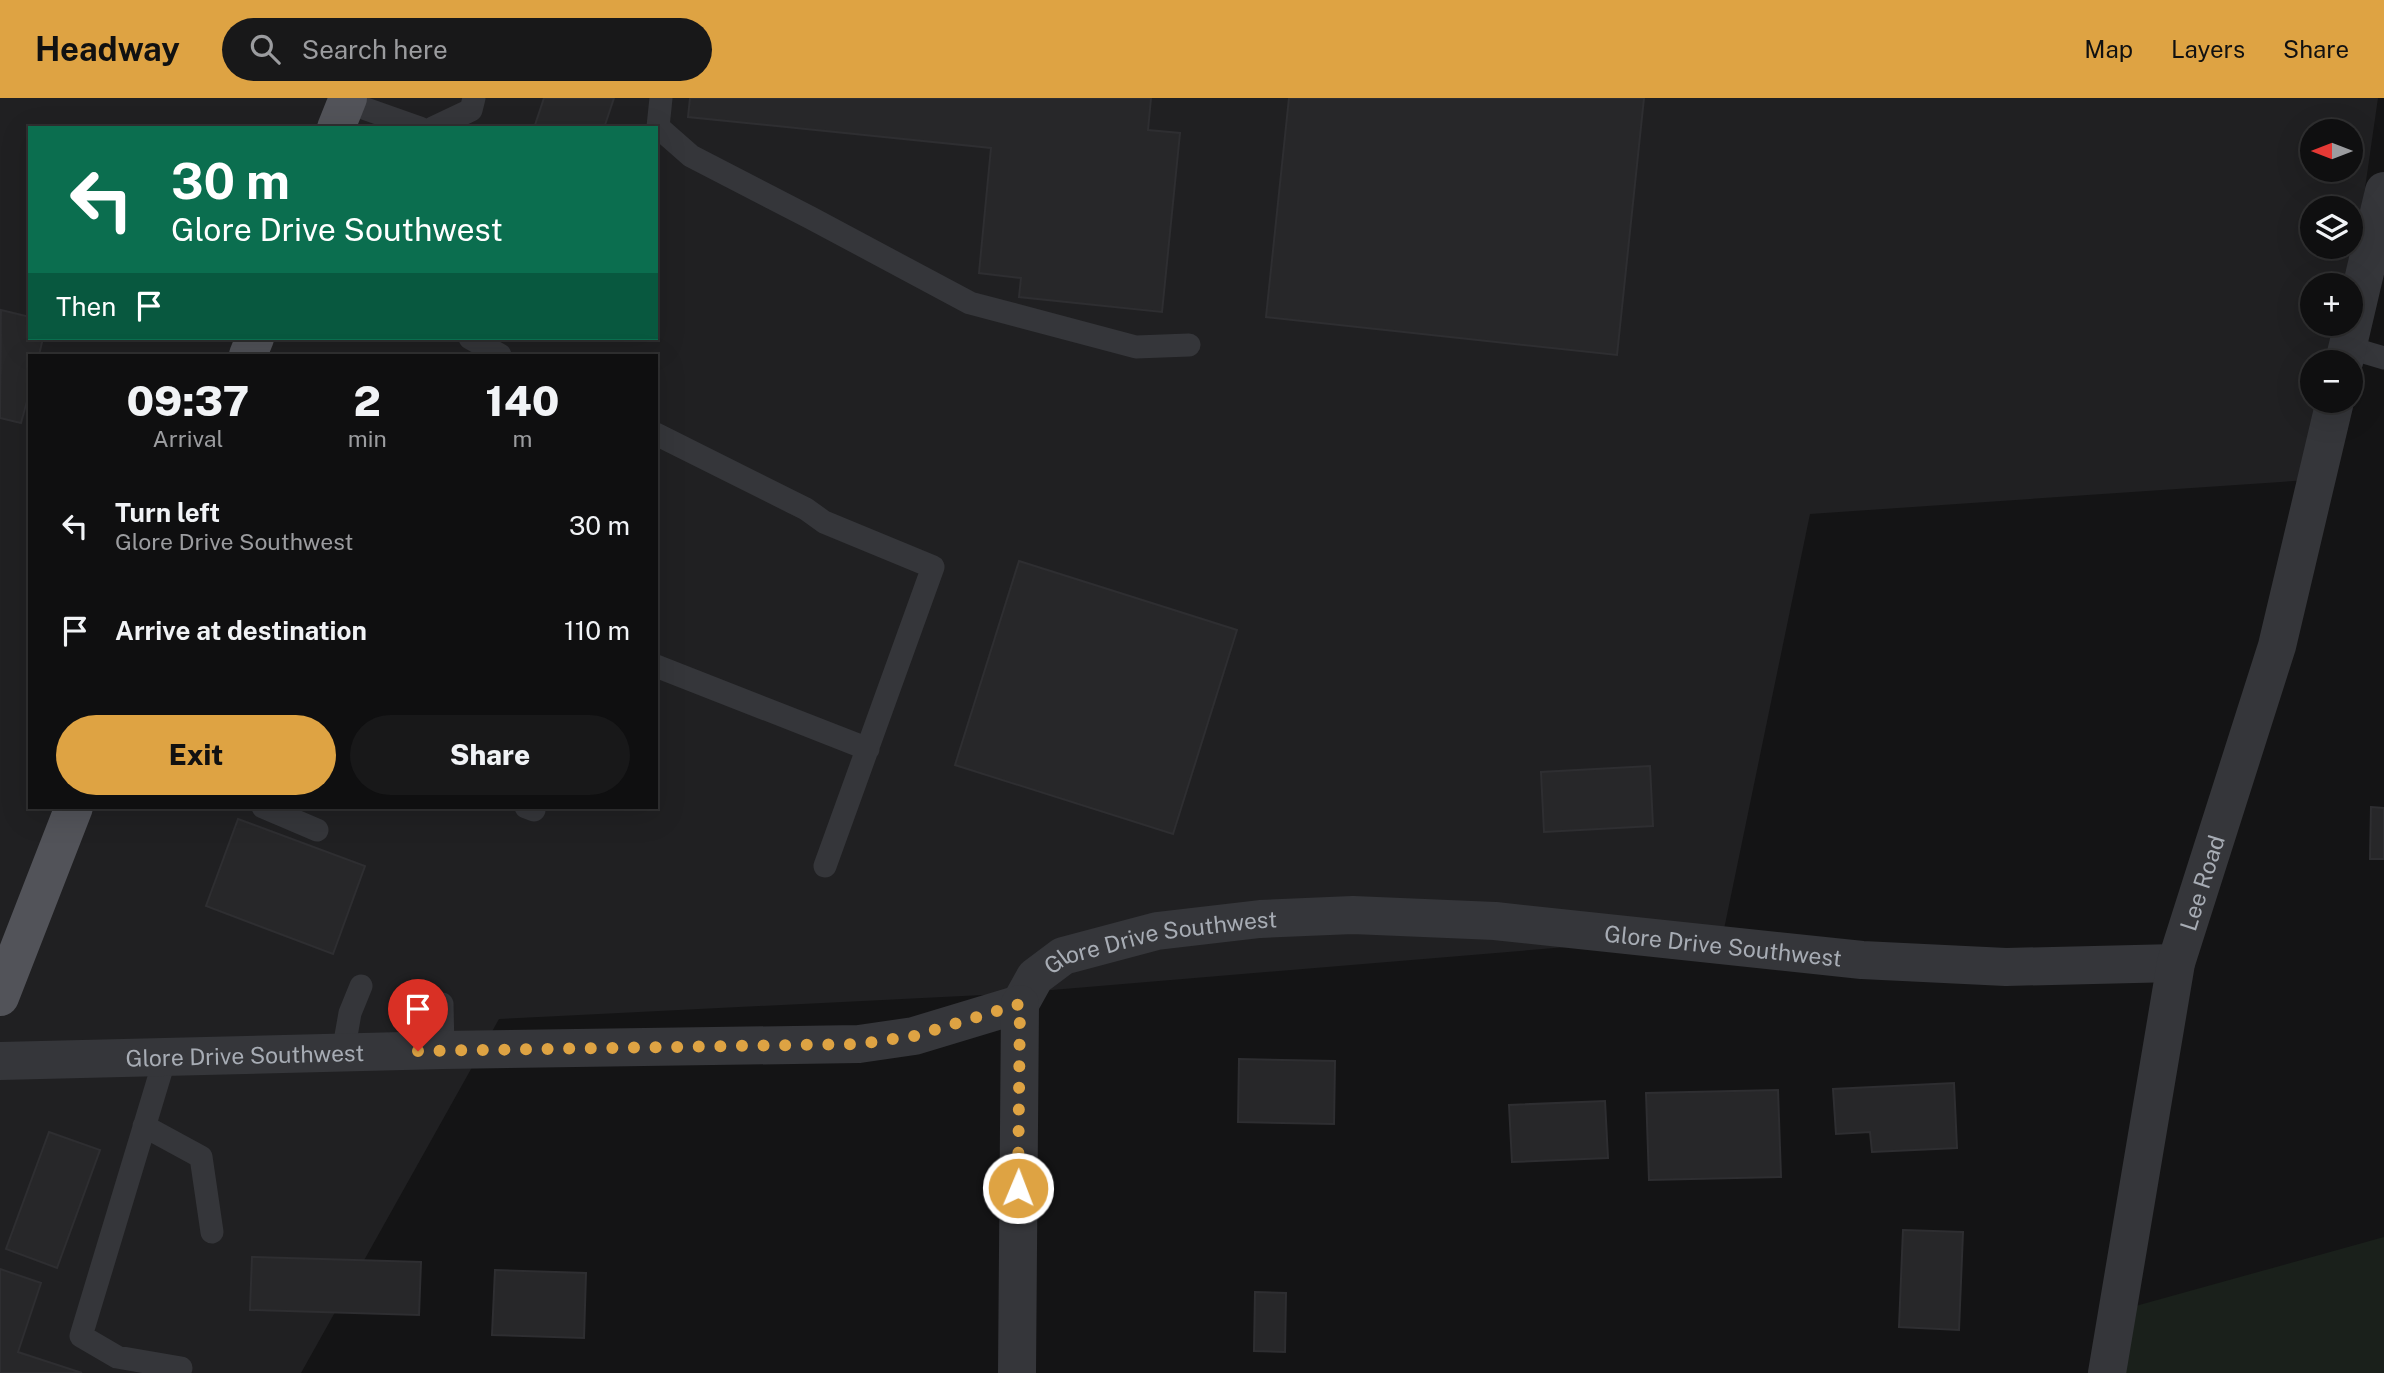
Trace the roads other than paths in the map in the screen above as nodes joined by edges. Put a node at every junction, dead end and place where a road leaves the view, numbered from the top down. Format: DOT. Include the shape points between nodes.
graph roads {
  1 [pos="474,98"];
  2 [pos="661,98"];
  3 [pos="343,109"];
  4 [pos="412,126"];
  5 [pos="437,126"];
  6 [pos="2384,191"];
  7 [pos="2374,276"];
  8 [pos="473,340"];
  9 [pos="1189,345"];
  10 [pos="2348,350"];
  11 [pos="497,354"];
  12 [pos="2363,356"];
  13 [pos="2384,358"];
  14 [pos="2332,413"];
  15 [pos="658,435"];
  16 [pos="658,667"];
  17 [pos="868,749"];
  18 [pos="73,809"];
  19 [pos="268,809"];
  20 [pos="317,830"];
  21 [pos="825,866"];
  22 [pos="2176,963"];
  23 [pos="361,986"];
  24 [pos="0,997"];
  25 [pos="442,1004"];
  26 [pos="1020,1004"];
  27 [pos="443,1050"];
  28 [pos="343,1053"];
  29 [pos="165,1058"];
  30 [pos="0,1061"];
  31 [pos="144,1126"];
  32 [pos="212,1232"];
  33 [pos="181,1368"];
  34 [pos="1017,1373"];
  35 [pos="2107,1373"];
  1 -- 5 [label="lane" via="471,110"];
  2 -- 9 [label="lane" via="658,127 691,156 970,303 1136,347"];
  3 -- 4 [label="lane"];
  6 -- 7 [label="street"];
  7 -- 10 [label="street"];
  8 -- 11 [label="lane"];
  12 -- 13 [label="lane"];
  14 -- 22 [label="street, Lee Road" via="2277,646"];
  15 -- 17 [label="lane" via="824,522 933,567"];
  16 -- 17 [label="lane"];
  17 -- 21 [label="lane"];
  18 -- 24 [label="main road"];
  19 -- 20 [label="lane"];
  22 -- 26 [label="street, Glore Drive Southwest" via="2006,967 1862,960 1495,921 1353,915 1260,919 1157,932 1104,946 1063,957 1035,977"];
  22 -- 35 [label="street, Lee Road"];
  23 -- 28 [label="lane" via="350,1013"];
  25 -- 27 [label="lane"];
  26 -- 27 [label="street, Glore Drive Southwest" via="914,1036 859,1044"];
  26 -- 34 [label="street"];
  27 -- 28 [label="street, Glore Drive Southwest"];
  28 -- 29 [label="street, Glore Drive Southwest"];
  29 -- 30 [label="street, Glore Drive Southwest"];
  29 -- 31 [label="lane"];
  31 -- 32 [label="lane" via="201,1157"];
  31 -- 33 [label="lane" via="81,1336 117,1357"];
}
